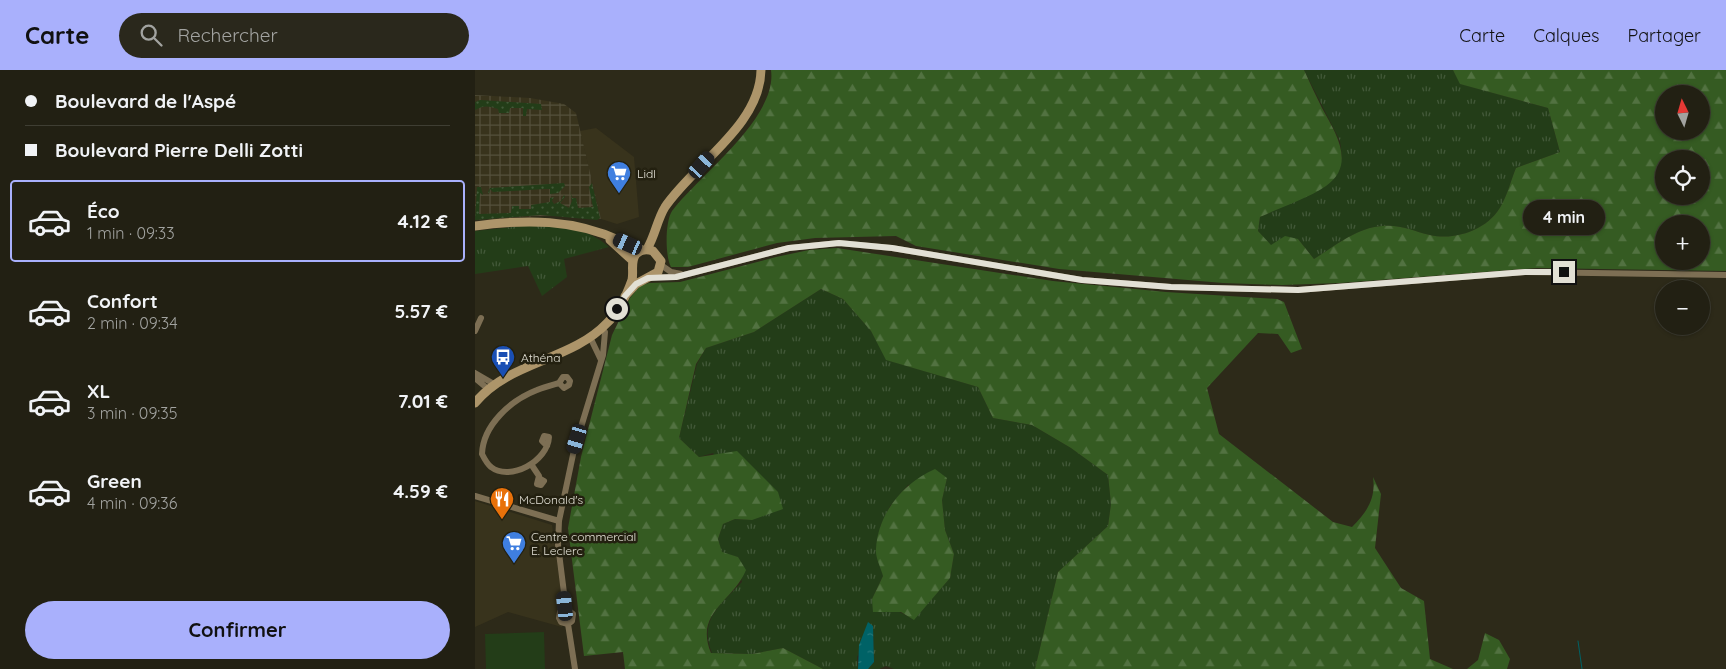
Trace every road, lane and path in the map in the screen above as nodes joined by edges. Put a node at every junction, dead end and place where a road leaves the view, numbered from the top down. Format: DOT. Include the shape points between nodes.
graph roads {
  1 [pos="761,70"];
  2 [pos="475,226"];
  3 [pos="658,226"];
  4 [pos="591,228"];
  5 [pos="644,250"];
  6 [pos="656,253"];
  7 [pos="633,265"];
  8 [pos="661,265"];
  9 [pos="682,275"];
  10 [pos="1726,275"];
  11 [pos="651,277"];
  12 [pos="625,296"];
  13 [pos="481,318"];
  14 [pos="602,328"];
  15 [pos="475,331"];
  16 [pos="589,337"];
  17 [pos="601,360"];
  18 [pos="475,373"];
  19 [pos="475,378"];
  20 [pos="559,383"];
  21 [pos="491,387"];
  22 [pos="475,403"];
  23 [pos="547,446"];
  24 [pos="478,456"];
  25 [pos="531,464"];
  26 [pos="539,478"];
  27 [pos="475,496"];
  28 [pos="559,521"];
  29 [pos="566,609"];
  30 [pos="568,624"];
  31 [pos="575,669"];
  1 -- 3 [label="main road" via="759,87 747,113 666,206"];
  2 -- 4 [label="main road" via="531,221"];
  3 -- 5 [label="main road"];
  3 -- 6 [label="main road"];
  4 -- 5 [label="main road"];
  4 -- 7 [label="main road" via="616,244"];
  5 -- 6 [label="main road"];
  5 -- 7 [label="main road" via="636,255"];
  6 -- 8 [label="main road"];
  7 -- 11 [label="main road" via="639,276"];
  7 -- 12 [label="main road" via="632,279"];
  8 -- 9 [label="street"];
  8 -- 11 [label="main road" via="659,272"];
  9 -- 10 [label="street" via="789,248 839,243 892,248 1082,280 1181,287 1298,290 1525,272"];
  9 -- 11 [label="street"];
  11 -- 12 [label="main road" via="636,284"];
  12 -- 14 [label="main road"];
  13 -- 15 [label="street"];
  14 -- 16 [label="main road"];
  14 -- 17 [label="street" via="604,348"];
  16 -- 17 [label="street"];
  16 -- 21 [label="main road"];
  17 -- 28 [label="street" via="572,456"];
  18 -- 21 [label="street"];
  19 -- 21 [label="street"];
  20 -- 24 [label="street" via="538,389 512,404 484,436"];
  21 -- 22 [label="main road"];
  23 -- 25 [label="street"];
  24 -- 25 [label="street" via="497,470 512,471"];
  25 -- 26 [label="street"];
  27 -- 28 [label="street"];
  28 -- 29 [label="street" via="558,545"];
  29 -- 30 [label="street" via="573,614"];
  29 -- 30 [label="street" via="560,612 559,618"];
  30 -- 31 [label="street"];
}
